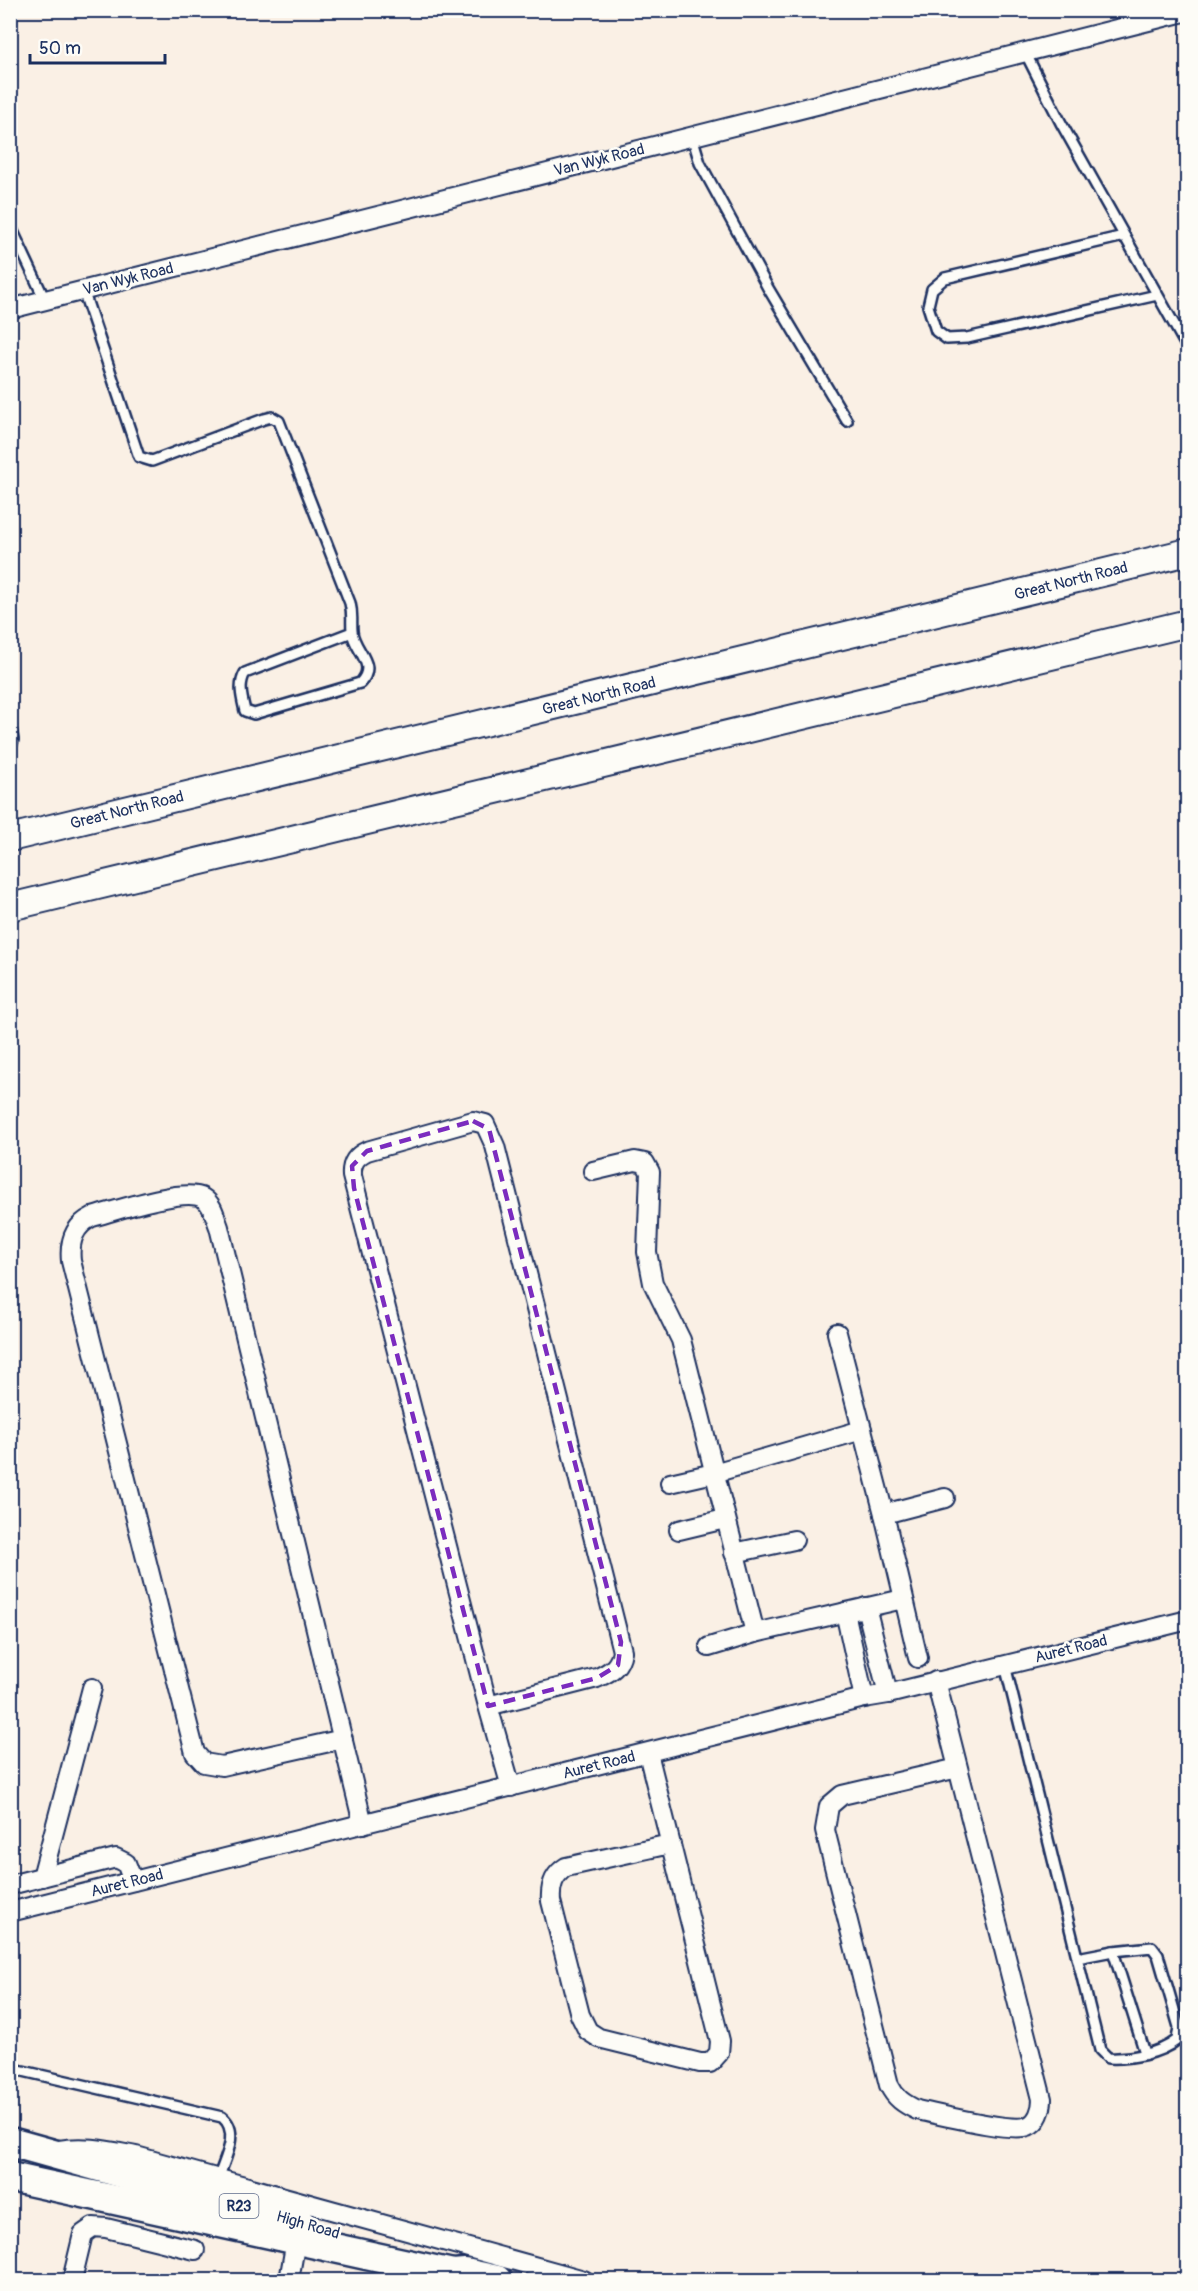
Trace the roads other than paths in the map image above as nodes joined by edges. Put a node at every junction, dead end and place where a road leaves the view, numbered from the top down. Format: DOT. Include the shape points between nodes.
graph roads {
  1 [pos="1188,11"];
  2 [pos="1025,52"];
  3 [pos="693,136"];
  4 [pos="10,225"];
  5 [pos="1124,236"];
  6 [pos="83,290"];
  7 [pos="1157,295"];
  8 [pos="45,300"];
  9 [pos="10,309"];
  10 [pos="1188,349"];
  11 [pos="847,421"];
  12 [pos="1188,552"];
  13 [pos="1188,623"];
  14 [pos="352,632"];
  15 [pos="10,723"];
  16 [pos="10,750"];
  17 [pos="10,838"];
  18 [pos="10,908"];
  19 [pos="593,1171"];
  20 [pos="837,1333"];
  21 [pos="862,1430"];
  22 [pos="714,1473"];
  23 [pos="670,1483"];
  24 [pos="945,1498"];
  25 [pos="884,1514"];
  26 [pos="725,1519"];
  27 [pos="679,1530"];
  28 [pos="794,1540"];
  29 [pos="734,1553"];
  30 [pos="903,1599"];
  31 [pos="866,1607"];
  32 [pos="844,1612"];
  33 [pos="1188,1620"];
  34 [pos="755,1633"];
  35 [pos="709,1647"];
  36 [pos="918,1658"];
  37 [pos="1005,1665"];
  38 [pos="936,1682"];
  39 [pos="92,1688"];
  40 [pos="888,1694"];
  41 [pos="864,1698"];
  42 [pos="488,1706"];
  43 [pos="343,1739"];
  44 [pos="648,1753"];
  45 [pos="958,1768"];
  46 [pos="511,1787"];
  47 [pos="363,1824"];
  48 [pos="670,1844"];
  49 [pos="42,1877"];
  50 [pos="133,1881"];
  51 [pos="10,1885"];
  52 [pos="10,1912"];
  53 [pos="1113,1951"];
  54 [pos="1077,1958"];
  55 [pos="1145,2054"];
  56 [pos="10,2068"];
  57 [pos="10,2142"];
  58 [pos="47,2152"];
  59 [pos="10,2177"];
  60 [pos="218,2179"];
  61 [pos="296,2240"];
  62 [pos="195,2250"];
  63 [pos="465,2273"];
  64 [pos="72,2280"];
  65 [pos="289,2280"];
  66 [pos="497,2280"];
  67 [pos="584,2280"];
  1 -- 2 [label="street, Van Wyk Road"];
  2 -- 3 [label="street, Van Wyk Road"];
  2 -- 5 [label="lane"];
  3 -- 6 [label="street, Van Wyk Road"];
  3 -- 11 [label="lane" via="700,163 756,267"];
  4 -- 8 [label="lane"];
  5 -- 7 [label="lane"];
  5 -- 7 [label="lane" via="945,278 932,289 928,306 936,331 946,339 967,338"];
  6 -- 8 [label="street, Van Wyk Road"];
  6 -- 14 [label="lane" via="139,457 152,461 264,419 272,417 279,421 350,603"];
  7 -- 10 [label="lane"];
  8 -- 9 [label="street, Van Wyk Road"];
  12 -- 17 [label="main road, Great North Road"];
  13 -- 18 [label="main road"];
  14 -- 14 [label="lane" via="245,673 241,679 245,711 254,714 360,683 368,668"];
  15 -- 16 [label="lane"];
  19 -- 22 [label="street" via="635,1161 645,1163 650,1172 649,1268 681,1340"];
  20 -- 21 [label="street"];
  21 -- 22 [label="street"];
  21 -- 25 [label="street"];
  22 -- 23 [label="street"];
  22 -- 26 [label="street"];
  24 -- 25 [label="street"];
  25 -- 30 [label="street"];
  26 -- 27 [label="street"];
  26 -- 29 [label="street"];
  28 -- 29 [label="street"];
  29 -- 34 [label="street"];
  30 -- 31 [label="street"];
  30 -- 36 [label="street"];
  31 -- 32 [label="street"];
  31 -- 40 [label="street"];
  32 -- 34 [label="street"];
  32 -- 41 [label="street"];
  33 -- 37 [label="street, Auret Road"];
  34 -- 35 [label="street"];
  37 -- 38 [label="street, Auret Road"];
  37 -- 54 [label="lane"];
  38 -- 40 [label="street, Auret Road"];
  38 -- 45 [label="street"];
  39 -- 49 [label="street"];
  40 -- 41 [label="street, Auret Road"];
  41 -- 44 [label="street, Auret Road"];
  42 -- 42 [label="street" via="352,1171 356,1158 367,1150 473,1121 486,1124 495,1146 622,1651 618,1665 607,1674"];
  42 -- 46 [label="street"];
  43 -- 43 [label="street" via="211,1206 202,1198 180,1194 92,1217 74,1233 71,1261 195,1753 204,1763 222,1766"];
  43 -- 47 [label="street"];
  44 -- 46 [label="street, Auret Road"];
  44 -- 48 [label="street"];
  45 -- 45 [label="street" via="1042,2099 1039,2115 1024,2127 917,2110 901,2102 892,2091 825,1830 829,1806 842,1795"];
  46 -- 47 [label="street, Auret Road"];
  47 -- 50 [label="street, Auret Road"];
  48 -- 48 [label="street" via="720,2041 719,2054 710,2063 608,2041 588,2031 580,2015 551,1901 551,1884 566,1867"];
  49 -- 50 [label="street" via="116,1858 126,1863"];
  49 -- 51 [label="street"];
  50 -- 52 [label="street, Auret Road"];
  53 -- 54 [label="lane"];
  53 -- 55 [label="lane"];
  53 -- 55 [label="lane" via="1152,1947 1158,1955 1179,2027 1177,2040 1167,2048"];
  54 -- 55 [label="lane" via="1100,2050 1108,2058"];
  56 -- 60 [label="lane" via="222,2117 229,2122 232,2135"];
  57 -- 58 [label="main road, High Road / R23"];
  58 -- 60 [label="street" via="76,2147 99,2149"];
  58 -- 63 [label="main road, High Road / R23" via="444,2263"];
  59 -- 61 [label="main road, High Road / R23"];
  60 -- 67 [label="street"];
  61 -- 63 [label="main road, High Road / R23" via="453,2274"];
  61 -- 65 [label="street"];
  62 -- 64 [label="street" via="93,2227 83,2234"];
  63 -- 66 [label="main road, High Road / R23"];
}
